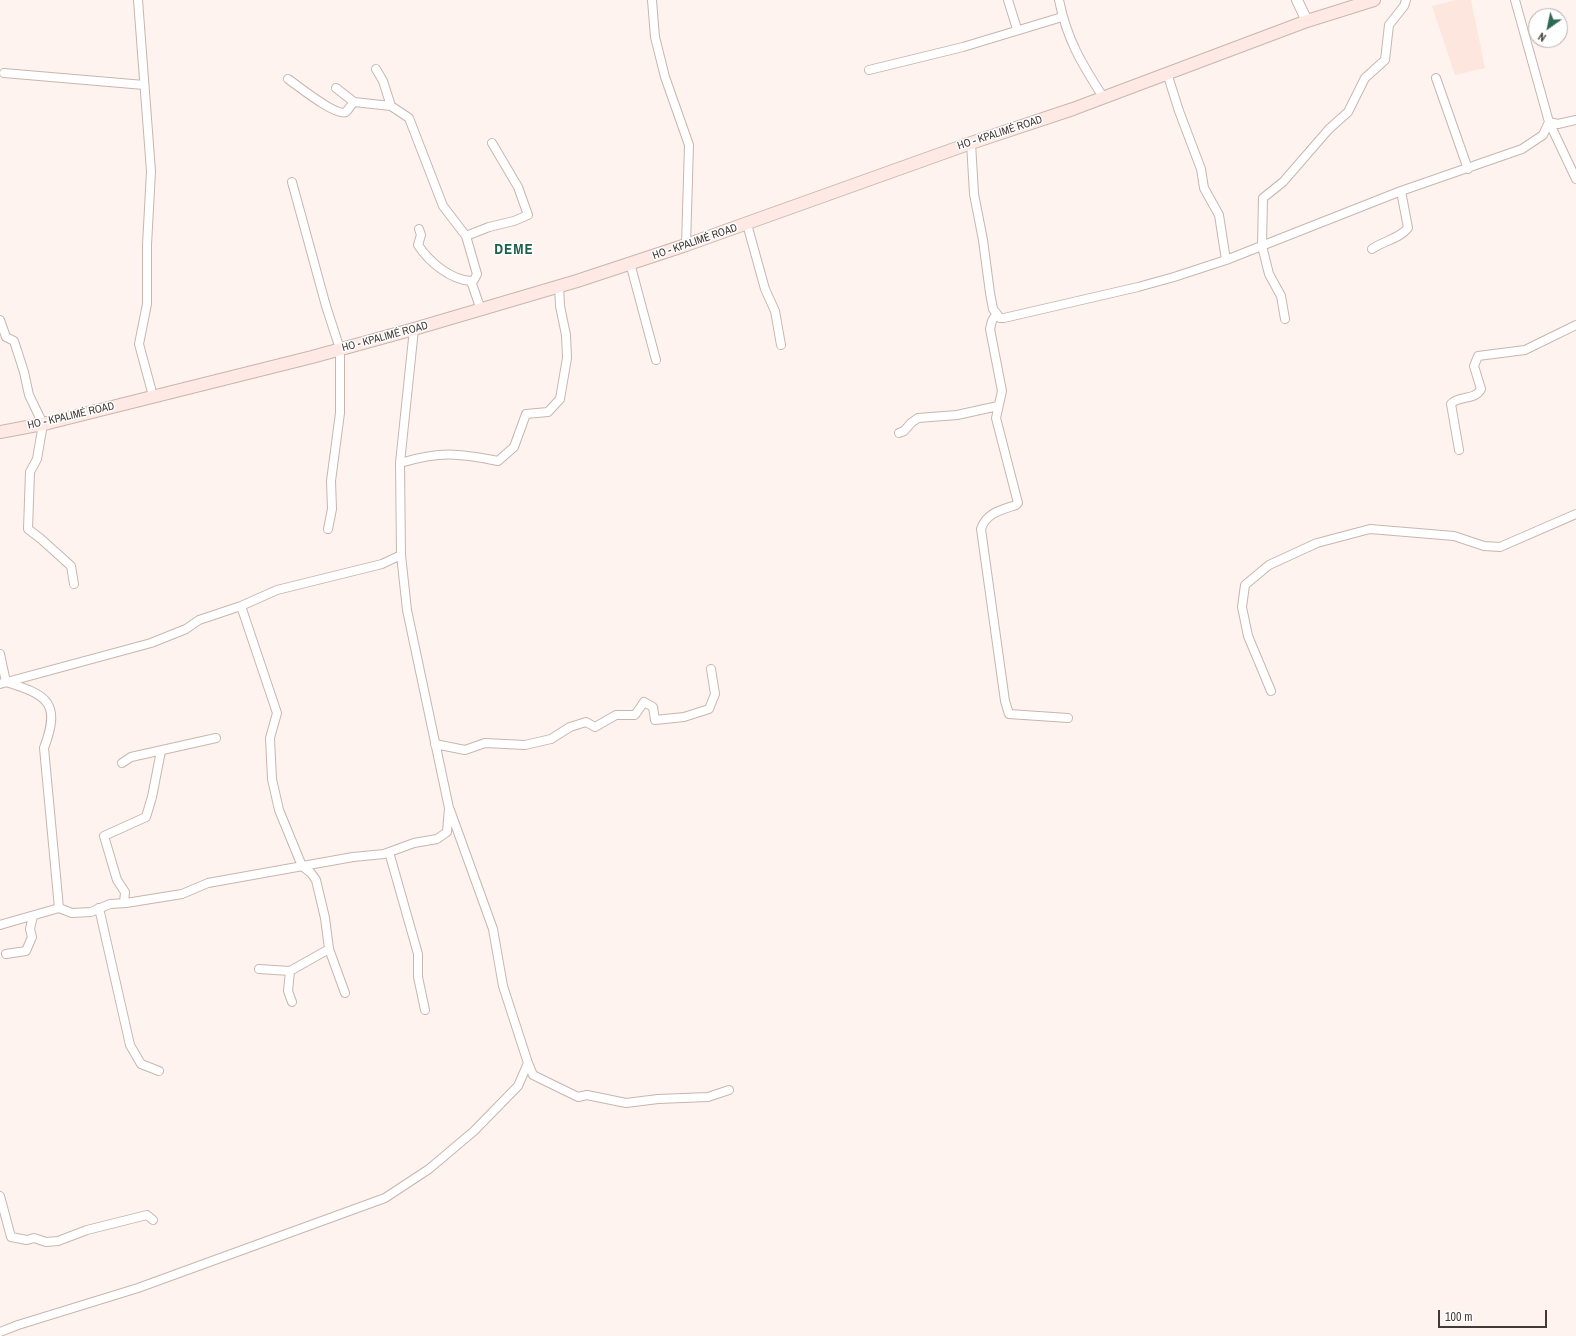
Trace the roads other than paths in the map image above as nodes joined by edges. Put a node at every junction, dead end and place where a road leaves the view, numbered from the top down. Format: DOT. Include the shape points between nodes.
graph roads {
  1 [pos="138,0"];
  2 [pos="652,0"];
  3 [pos="1008,0"];
  4 [pos="1059,0"];
  5 [pos="1297,0"];
  6 [pos="1374,0"];
  7 [pos="1406,0"];
  8 [pos="1515,0"];
  9 [pos="1062,17"];
  10 [pos="1307,21"];
  11 [pos="1018,29"];
  12 [pos="376,69"];
  13 [pos="869,70"];
  14 [pos="4,73"];
  15 [pos="1167,73"];
  16 [pos="1436,78"];
  17 [pos="288,79"];
  18 [pos="144,85"];
  19 [pos="336,88"];
  20 [pos="1103,97"];
  21 [pos="354,102"];
  22 [pos="391,106"];
  23 [pos="1576,120"];
  24 [pos="1549,122"];
  25 [pos="492,143"];
  26 [pos="971,143"];
  27 [pos="1468,169"];
  28 [pos="1576,179"];
  29 [pos="292,182"];
  30 [pos="1401,191"];
  31 [pos="747,224"];
  32 [pos="419,229"];
  33 [pos="466,236"];
  34 [pos="686,245"];
  35 [pos="1262,246"];
  36 [pos="1372,249"];
  37 [pos="1226,260"];
  38 [pos="630,263"];
  39 [pos="471,281"];
  40 [pos="559,286"];
  41 [pos="481,310"];
  42 [pos="996,314"];
  43 [pos="1285,319"];
  44 [pos="0,320"];
  45 [pos="1576,326"];
  46 [pos="414,329"];
  47 [pos="781,345"];
  48 [pos="340,349"];
  49 [pos="656,360"];
  50 [pos="153,396"];
  51 [pos="998,406"];
  52 [pos="43,424"];
  53 [pos="0,432"];
  54 [pos="899,433"];
  55 [pos="1459,450"];
  56 [pos="400,463"];
  57 [pos="1576,514"];
  58 [pos="328,529"];
  59 [pos="401,555"];
  60 [pos="74,584"];
  61 [pos="241,606"];
  62 [pos="0,654"];
  63 [pos="711,669"];
  64 [pos="3,683"];
  65 [pos="1271,691"];
  66 [pos="1068,718"];
  67 [pos="216,738"];
  68 [pos="435,744"];
  69 [pos="160,751"];
  70 [pos="122,763"];
  71 [pos="450,808"];
  72 [pos="389,852"];
  73 [pos="302,866"];
  74 [pos="124,903"];
  75 [pos="59,908"];
  76 [pos="99,908"];
  77 [pos="33,916"];
  78 [pos="0,925"];
  79 [pos="329,949"];
  80 [pos="6,954"];
  81 [pos="259,969"];
  82 [pos="290,971"];
  83 [pos="345,993"];
  84 [pos="292,1002"];
  85 [pos="425,1010"];
  86 [pos="528,1063"];
  87 [pos="159,1071"];
  88 [pos="729,1090"];
  89 [pos="0,1196"];
  90 [pos="153,1220"];
  91 [pos="0,1332"];
  1 -- 18 [label="street"];
  2 -- 34 [label="street" via="655,37 665,77 690,145"];
  3 -- 11 [label="street"];
  4 -- 9 [label="street"];
  5 -- 10 [label="street"];
  6 -- 10 [label="main road, HO - KPALIMÉ ROAD"];
  7 -- 35 [label="street" via="1389,25 1385,60 1365,78 1352,107 1328,129 1283,182 1263,198"];
  8 -- 24 [label="street"];
  9 -- 11 [label="street"];
  9 -- 20 [label="street" via="1076,54"];
  10 -- 15 [label="main road, HO - KPALIMÉ ROAD"];
  11 -- 13 [label="street" via="963,47"];
  12 -- 22 [label="street"];
  14 -- 18 [label="street"];
  15 -- 20 [label="main road, HO - KPALIMÉ ROAD"];
  15 -- 37 [label="street" via="1201,169 1204,188 1218,215"];
  16 -- 27 [label="street"];
  17 -- 21 [label="street" via="341,113 346,112"];
  18 -- 50 [label="street" via="151,171 147,304 139,344"];
  19 -- 21 [label="street"];
  20 -- 26 [label="main road, HO - KPALIMÉ ROAD"];
  21 -- 22 [label="street"];
  22 -- 33 [label="street" via="408,118 444,206"];
  23 -- 24 [label="street" via="1558,124"];
  24 -- 27 [label="street" via="1542,135 1522,149"];
  24 -- 28 [label="street"];
  25 -- 33 [label="street" via="518,187 528,215"];
  26 -- 31 [label="main road, HO - KPALIMÉ ROAD"];
  26 -- 42 [label="street" via="974,194 990,293"];
  27 -- 30 [label="street"];
  29 -- 48 [label="street"];
  30 -- 35 [label="street"];
  30 -- 36 [label="street" via="1408,228"];
  31 -- 34 [label="main road, HO - KPALIMÉ ROAD"];
  31 -- 47 [label="street" via="765,289 775,311"];
  32 -- 39 [label="street" via="421,235 418,245 429,259 461,280"];
  33 -- 39 [label="street" via="477,274"];
  34 -- 38 [label="main road, HO - KPALIMÉ ROAD"];
  35 -- 37 [label="street"];
  35 -- 43 [label="street" via="1269,274 1281,296"];
  37 -- 42 [label="street" via="1174,278 1017,316 1000,318"];
  38 -- 40 [label="main road, HO - KPALIMÉ ROAD"];
  38 -- 49 [label="street"];
  39 -- 41 [label="street"];
  40 -- 41 [label="main road, HO - KPALIMÉ ROAD"];
  40 -- 56 [label="street" via="566,335 566,358 560,399 548,412 526,414 514,447 498,461 462,454 443,454"];
  41 -- 46 [label="main road, HO - KPALIMÉ ROAD"];
  42 -- 51 [label="street" via="990,329 1002,391"];
  44 -- 52 [label="street" via="6,337 14,341 29,395"];
  45 -- 55 [label="street" via="1525,350 1478,356 1474,366 1481,389 1476,395 1451,404"];
  46 -- 48 [label="main road, HO - KPALIMÉ ROAD"];
  46 -- 56 [label="street"];
  48 -- 50 [label="main road, HO - KPALIMÉ ROAD"];
  48 -- 58 [label="street" via="340,413"];
  50 -- 52 [label="main road, HO - KPALIMÉ ROAD"];
  51 -- 54 [label="street" via="957,415 918,418"];
  51 -- 66 [label="street" via="998,431 1018,503 992,513 981,530 1005,701 1009,714"];
  52 -- 53 [label="main road, HO - KPALIMÉ ROAD"];
  52 -- 60 [label="street" via="37,459 30,472 28,529 71,566"];
  56 -- 59 [label="street"];
  57 -- 65 [label="street" via="1500,546 1484,546 1454,536 1370,529 1317,543 1269,565 1245,585 1242,607 1248,636"];
  59 -- 61 [label="street" via="382,564 276,590"];
  59 -- 68 [label="street" via="407,610"];
  61 -- 64 [label="street" via="199,620 151,643"];
  61 -- 73 [label="street" via="277,713 270,738 272,779 279,810"];
  62 -- 64 [label="street"];
  63 -- 68 [label="street" via="715,694 709,709 684,717 655,720 653,707 644,702 635,715 616,715 596,726 586,722 570,727 551,738 525,745 485,743 465,750"];
  64 -- 75 [label="street" via="33,690 49,704 52,717 44,748"];
  67 -- 69 [label="street"];
  68 -- 71 [label="street"];
  69 -- 70 [label="street" via="131,757"];
  69 -- 74 [label="street" via="146,817 104,836 117,880 125,892"];
  71 -- 72 [label="street" via="447,832 436,839 414,843"];
  71 -- 86 [label="street" via="493,929 504,986"];
  72 -- 73 [label="street"];
  72 -- 85 [label="street" via="418,954 418,977"];
  73 -- 74 [label="street" via="208,883 182,894"];
  73 -- 79 [label="street" via="316,880 326,918"];
  74 -- 76 [label="street"];
  75 -- 76 [label="street" via="72,913 91,912"];
  75 -- 77 [label="street"];
  76 -- 87 [label="street" via="130,1045 141,1064"];
  77 -- 78 [label="street"];
  77 -- 80 [label="street" via="30,930 32,937 26,951"];
  79 -- 82 [label="street"];
  79 -- 83 [label="street"];
  81 -- 82 [label="street"];
  82 -- 84 [label="street" via="288,991"];
  86 -- 88 [label="street" via="533,1075 578,1097 587,1095 626,1103 708,1097"];
  86 -- 91 [label="street" via="518,1086 474,1131 429,1169 385,1198 138,1288"];
  89 -- 90 [label="street" via="11,1237 18,1240 34,1238 46,1242 58,1241 87,1230 147,1215"];
}
